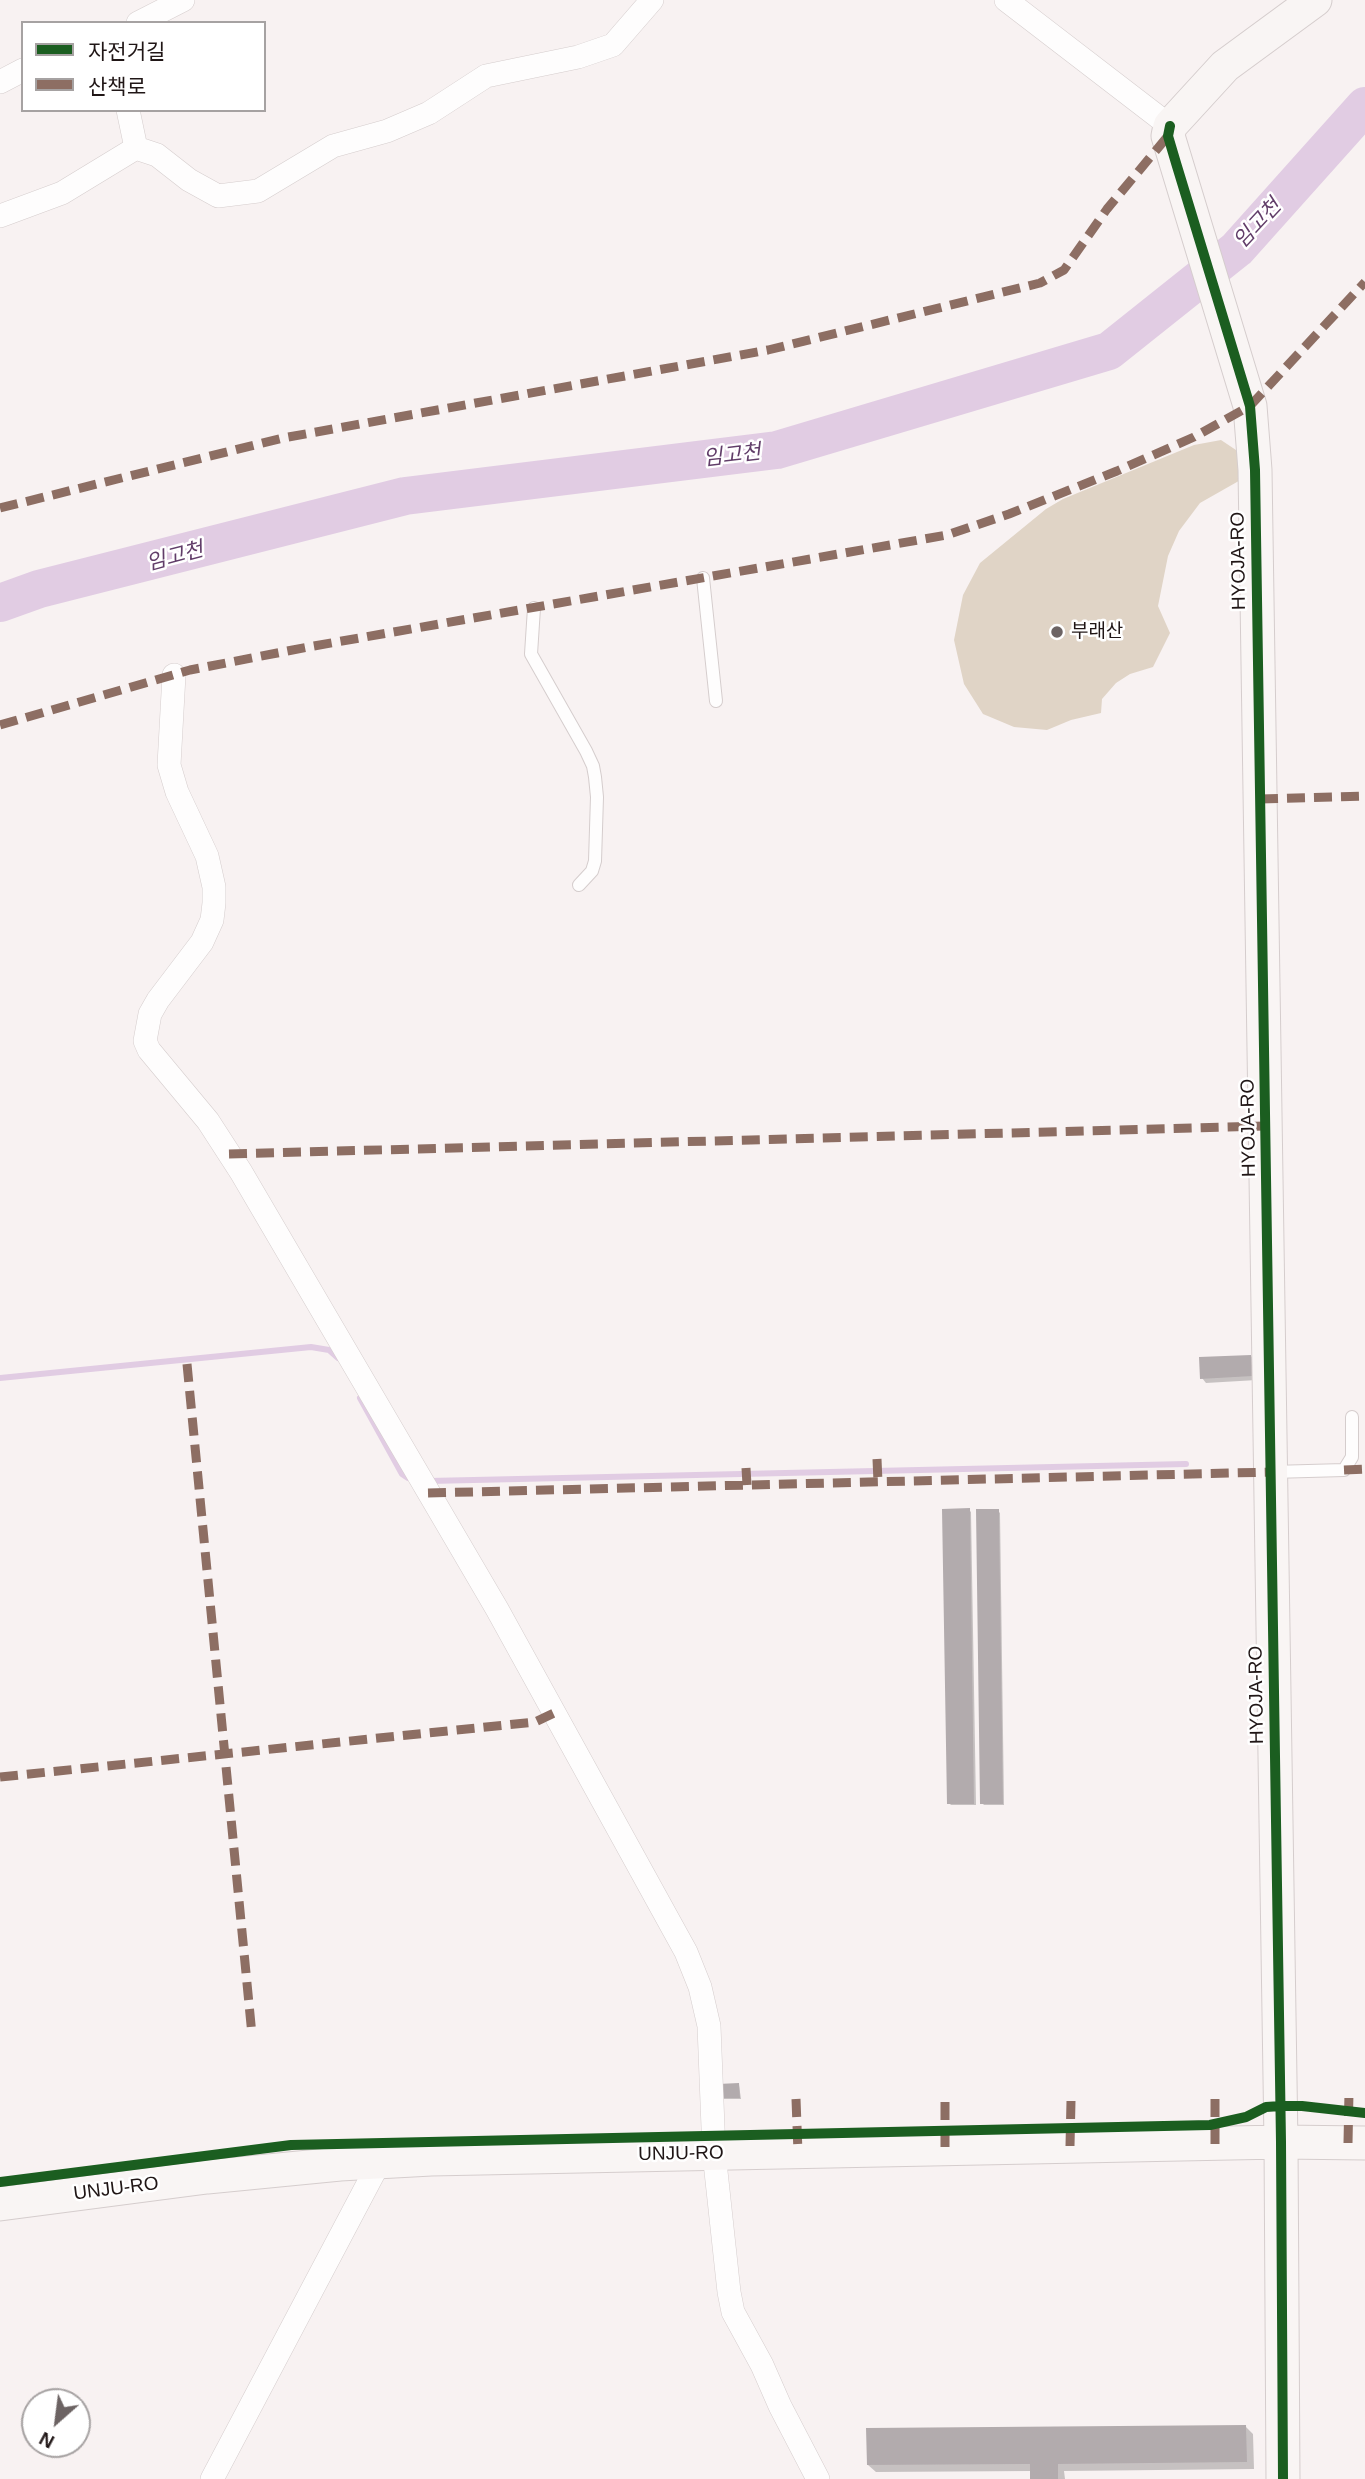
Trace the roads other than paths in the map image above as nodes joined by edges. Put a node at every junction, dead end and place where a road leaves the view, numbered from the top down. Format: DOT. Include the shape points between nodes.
graph roads {
  1 [pos="183,0"];
  2 [pos="652,0"];
  3 [pos="1006,0"];
  4 [pos="1315,0"];
  5 [pos="142,21"];
  6 [pos="21,70"];
  7 [pos="0,82"];
  8 [pos="128,112"];
  9 [pos="1170,126"];
  10 [pos="136,148"];
  11 [pos="0,216"];
  12 [pos="703,578"];
  13 [pos="534,608"];
  14 [pos="174,675"];
  15 [pos="716,701"];
  16 [pos="579,885"];
  17 [pos="1352,1417"];
  18 [pos="1272,1472"];
  19 [pos="1281,2142"];
  20 [pos="1365,2143"];
  21 [pos="714,2153"];
  22 [pos="379,2163"];
  23 [pos="0,2204"];
  24 [pos="212,2479"];
  25 [pos="818,2479"];
  26 [pos="1283,2479"];
  1 -- 5 [label="street"];
  2 -- 10 [label="street" via="613,45 486,76 429,113 333,146 258,191 218,196 157,155"];
  3 -- 9 [label="street"];
  4 -- 9 [label="street" via="1226,66"];
  6 -- 7 [label="street"];
  8 -- 10 [label="street"];
  9 -- 18 [label="street, HYOJA-RO" via="1168,136 1252,418"];
  10 -- 11 [label="street" via="62,194"];
  12 -- 15 [label="lane"];
  13 -- 16 [label="lane" via="531,654 586,751 595,777 595,861"];
  14 -- 21 [label="street" via="169,765 207,856 214,903 202,942 150,1014 145,1041 208,1121 241,1172 497,1609 686,1952 709,2026"];
  17 -- 18 [label="lane" via="1352,1457 1344,1470"];
  18 -- 19 [label="street, HYOJA-RO"];
  19 -- 20 [label="street, UNJU-RO"];
  19 -- 21 [label="street, UNJU-RO"];
  19 -- 26 [label="street, HYOJA-RO"];
  21 -- 22 [label="street, UNJU-RO"];
  21 -- 25 [label="street" via="733,2312"];
  22 -- 23 [label="street, UNJU-RO" via="207,2177"];
  22 -- 24 [label="street"];
}
